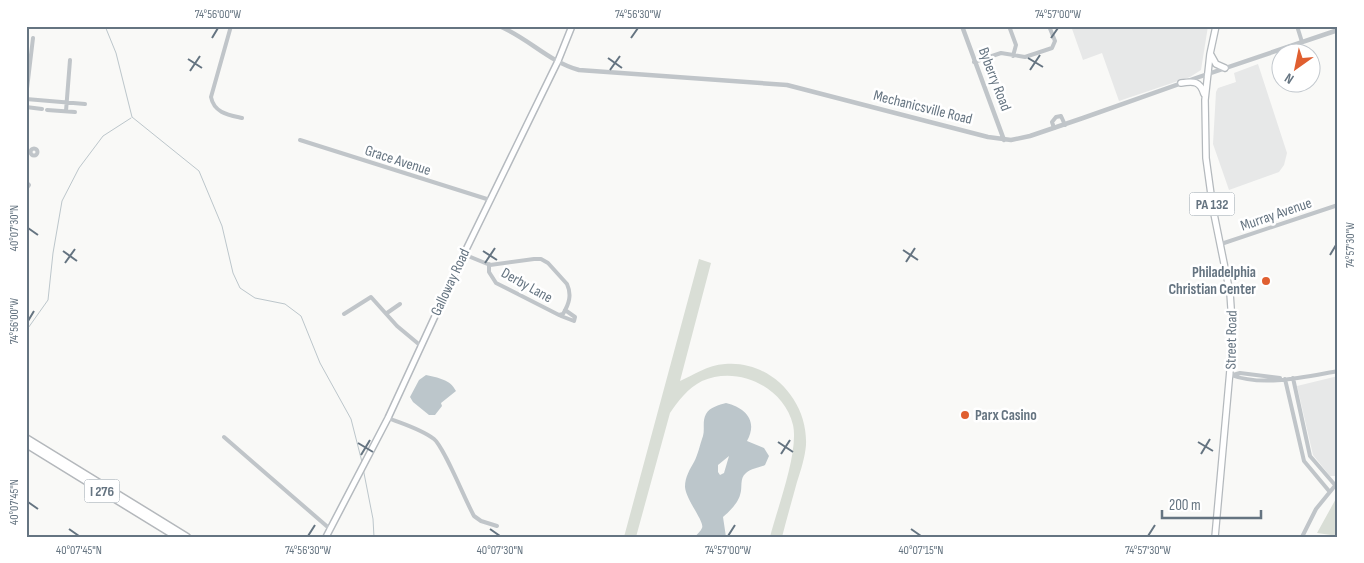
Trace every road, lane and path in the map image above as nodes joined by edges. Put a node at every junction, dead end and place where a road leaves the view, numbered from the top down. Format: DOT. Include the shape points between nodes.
graph roads {
  1 [pos="231,26"];
  2 [pos="499,26"];
  3 [pos="572,26"];
  4 [pos="962,26"];
  5 [pos="1009,26"];
  6 [pos="1049,26"];
  7 [pos="1216,26"];
  8 [pos="1297,26"];
  9 [pos="1338,30"];
  10 [pos="33,38"];
  11 [pos="1302,42"];
  12 [pos="1272,52"];
  13 [pos="1210,54"];
  14 [pos="1013,56"];
  15 [pos="70,60"];
  16 [pos="558,61"];
  17 [pos="974,62"];
  18 [pos="1225,68"];
  19 [pos="1208,74"];
  20 [pos="1181,83"];
  21 [pos="26,98"];
  22 [pos="1205,100"];
  23 [pos="66,104"];
  24 [pos="85,104"];
  25 [pos="26,107"];
  26 [pos="42,110"];
  27 [pos="47,110"];
  28 [pos="66,111"];
  29 [pos="75,112"];
  30 [pos="242,118"];
  31 [pos="1065,125"];
  32 [pos="1054,128"];
  33 [pos="300,140"];
  34 [pos="1004,140"];
  35 [pos="26,182"];
  36 [pos="26,189"];
  37 [pos="490,200"];
  38 [pos="1338,205"];
  39 [pos="1221,244"];
  40 [pos="463,254"];
  41 [pos="488,264"];
  42 [pos="400,304"];
  43 [pos="565,310"];
  44 [pos="387,313"];
  45 [pos="344,314"];
  46 [pos="561,316"];
  47 [pos="421,346"];
  48 [pos="1338,371"];
  49 [pos="1231,375"];
  50 [pos="1293,378"];
  51 [pos="1285,379"];
  52 [pos="388,418"];
  53 [pos="224,437"];
  54 [pos="26,438"];
  55 [pos="26,444"];
  56 [pos="1336,483"];
  57 [pos="1329,491"];
  58 [pos="496,526"];
  59 [pos="330,529"];
  60 [pos="178,537"];
  61 [pos="187,537"];
  62 [pos="326,537"];
  63 [pos="1215,537"];
  64 [pos="1302,537"];
  1 -- 30 [label="street" via="211,97 221,112"];
  2 -- 16 [label="street, Mechanicsville Road"];
  3 -- 16 [label="main road, Galloway Road"];
  4 -- 17 [label="street, Byberry Road"];
  5 -- 14 [label="street" via="1016,45"];
  6 -- 14 [label="street" via="1055,41 1052,48 1025,57"];
  7 -- 13 [label="main road, Street Road / PA 132"];
  8 -- 11 [label="street"];
  9 -- 11 [label="street, Mechanicsville Road"];
  10 -- 21 [label="street"];
  12 -- 18 [label="street, Mechanicsville Road"];
  13 -- 18 [label="main road" via="1216,64"];
  13 -- 19 [label="main road, Street Road / PA 132"];
  14 -- 17 [label="street" via="1001,53"];
  15 -- 23 [label="street"];
  16 -- 34 [label="street, Mechanicsville Road" via="581,70 787,85"];
  16 -- 37 [label="main road, Galloway Road"];
  17 -- 34 [label="street, Byberry Road"];
  18 -- 19 [label="street, Mechanicsville Road"];
  19 -- 20 [label="street, Mechanicsville Road"];
  19 -- 22 [label="main road, Street Road / PA 132"];
  20 -- 22 [label="main road" via="1199,84"];
  20 -- 31 [label="street, Mechanicsville Road"];
  21 -- 23 [label="street"];
  22 -- 39 [label="main road, Street Road / PA 132" via="1208,174"];
  23 -- 24 [label="street"];
  23 -- 28 [label="street"];
  25 -- 26 [label="street"];
  27 -- 28 [label="street"];
  28 -- 29 [label="street"];
  31 -- 32 [label="street, Mechanicsville Road"];
  31 -- 32 [label="street" via="1061,116 1056,116 1052,122"];
  32 -- 34 [label="street, Mechanicsville Road" via="1021,139"];
  33 -- 37 [label="street, Grace Avenue"];
  35 -- 36 [label="street"];
  37 -- 40 [label="main road, Galloway Road"];
  38 -- 39 [label="street, Murray Avenue"];
  39 -- 49 [label="main road, Street Road / PA 132" via="1232,312"];
  40 -- 41 [label="street, Derby Lane"];
  40 -- 47 [label="main road, Galloway Road"];
  41 -- 43 [label="street, Derby Lane" via="534,259 546,262 568,286 570,295"];
  41 -- 46 [label="street, Derby Lane" via="496,283"];
  42 -- 44 [label="street"];
  43 -- 46 [label="street, Derby Lane"];
  43 -- 46 [label="street" via="575,316 574,321"];
  44 -- 45 [label="street" via="371,297"];
  44 -- 47 [label="street"];
  47 -- 52 [label="main road, Galloway Road"];
  48 -- 50 [label="street"];
  49 -- 51 [label="street" via="1268,381"];
  49 -- 63 [label="main road, Street Road / PA 132"];
  50 -- 51 [label="street"];
  50 -- 56 [label="street" via="1310,456"];
  51 -- 57 [label="street" via="1304,461"];
  52 -- 58 [label="street" via="435,439 474,516"];
  52 -- 59 [label="main road, Galloway Road"];
  53 -- 59 [label="street"];
  54 -- 61 [label="highway, I 276"];
  55 -- 60 [label="highway, I 276"];
  56 -- 57 [label="street"];
  57 -- 64 [label="street" via="1314,511"];
  59 -- 62 [label="main road, Galloway Road"];
}
